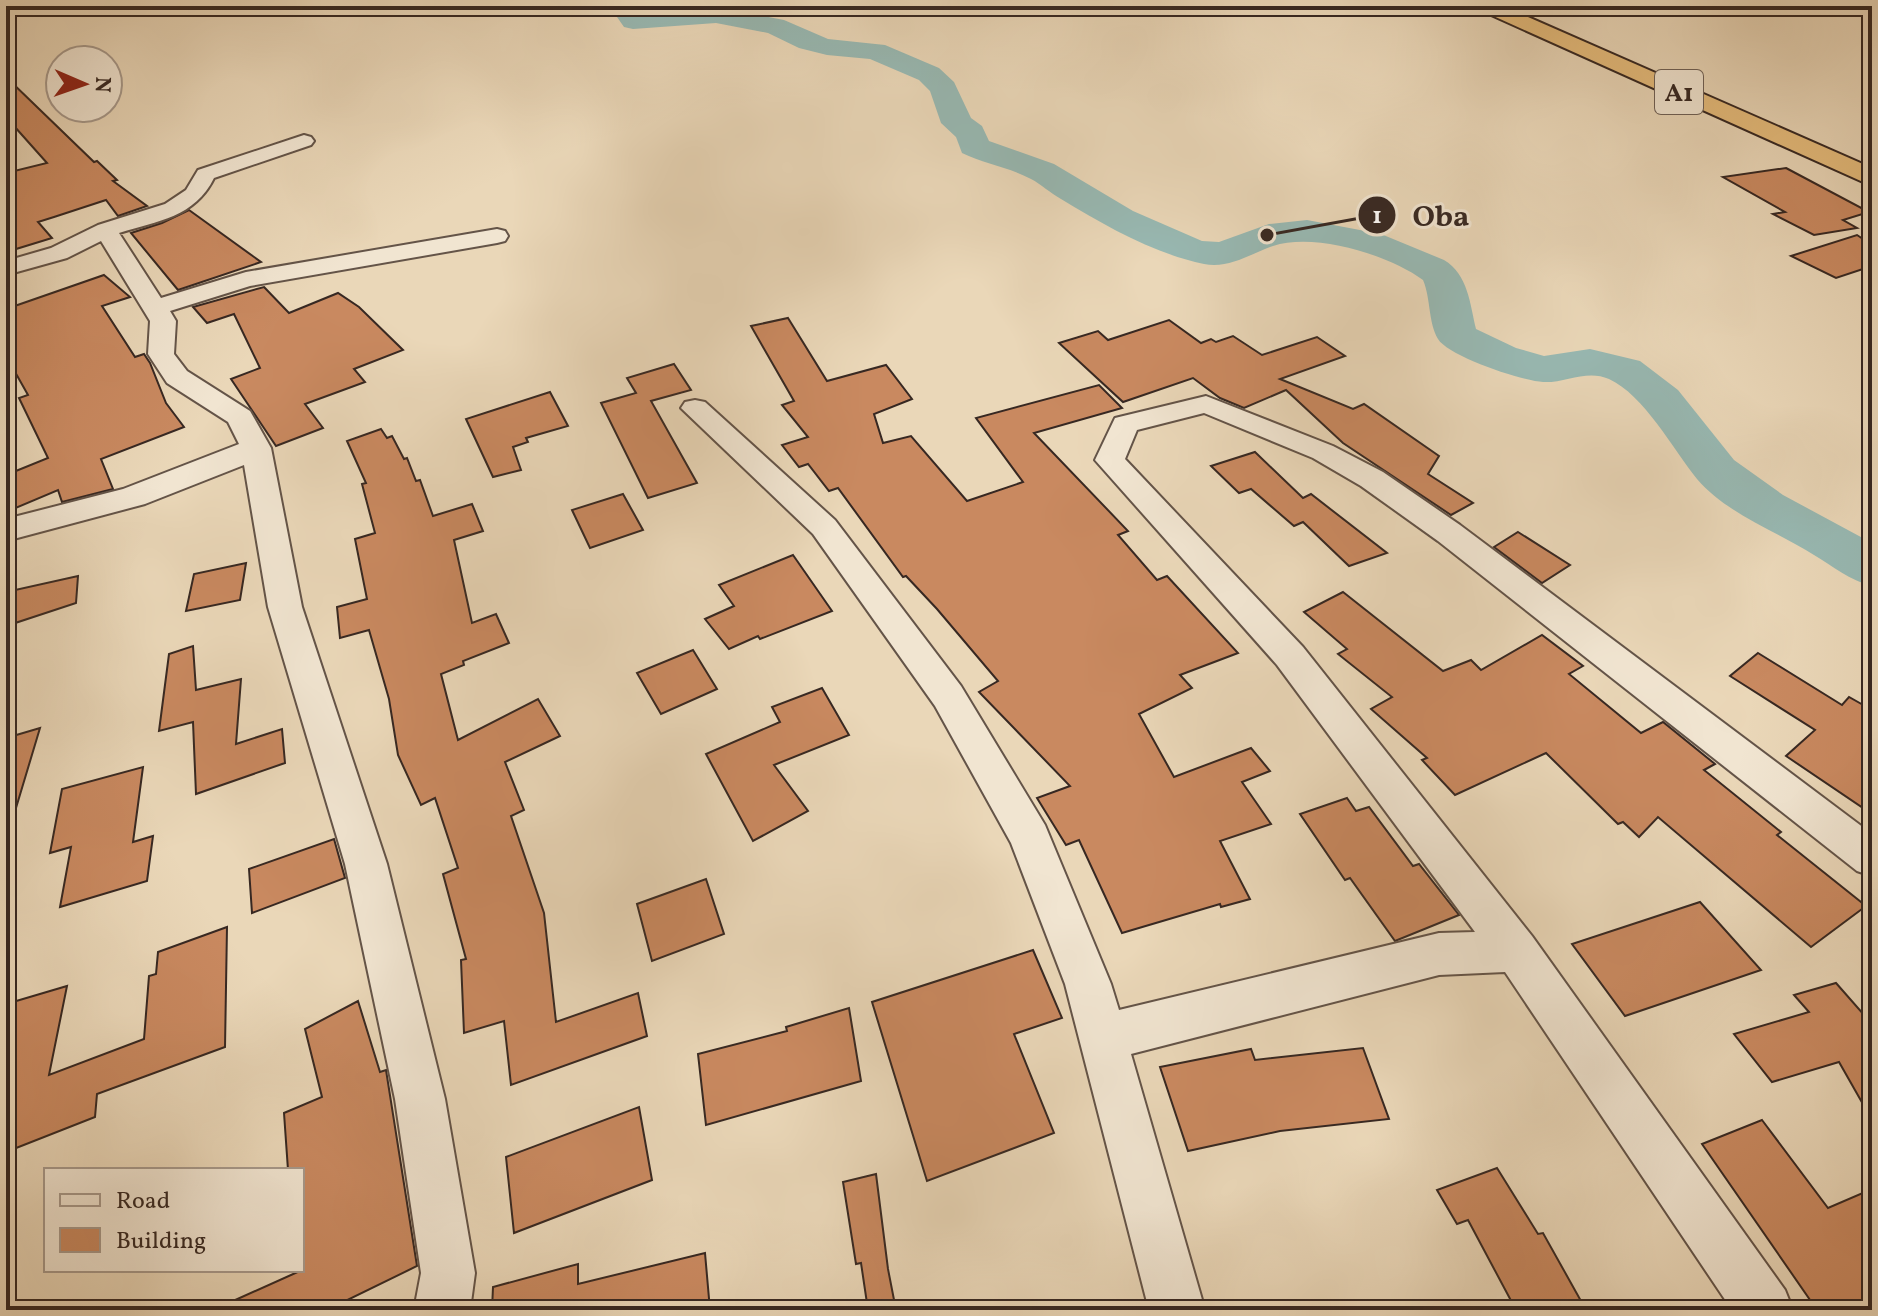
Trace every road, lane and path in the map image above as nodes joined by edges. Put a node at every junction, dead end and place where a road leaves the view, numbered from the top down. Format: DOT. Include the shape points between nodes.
graph roads {
  1 [pos="1487,6"];
  2 [pos="304,141"];
  3 [pos="1872,178"];
  4 [pos="106,230"];
  5 [pos="497,236"];
  6 [pos="6,268"];
  7 [pos="154,308"];
  8 [pos="695,408"];
  9 [pos="256,448"];
  10 [pos="6,530"];
  11 [pos="1872,858"];
  12 [pos="1516,951"];
  13 [pos="1104,1037"];
  14 [pos="442,1310"];
  15 [pos="1177,1310"];
  16 [pos="1765,1310"];
  1 -- 3 [label="highway, A1"];
  2 -- 4 [label="street" via="205,174 195,194 173,209"];
  4 -- 6 [label="street" via="59,253"];
  4 -- 7 [label="street"];
  5 -- 7 [label="street" via="246,279"];
  7 -- 9 [label="street" via="163,321 161,354 177,377 240,417"];
  8 -- 13 [label="street" via="824,527 948,696 1030,838"];
  9 -- 10 [label="street" via="197,476"];
  9 -- 14 [label="street" via="285,607 366,864 420,1099 448,1273"];
  11 -- 12 [label="street" via="1372,479 1323,452 1206,404 1125,424 1110,460 1290,656"];
  12 -- 13 [label="street" via="1439,954"];
  12 -- 16 [label="street"];
  13 -- 15 [label="street"];
}
